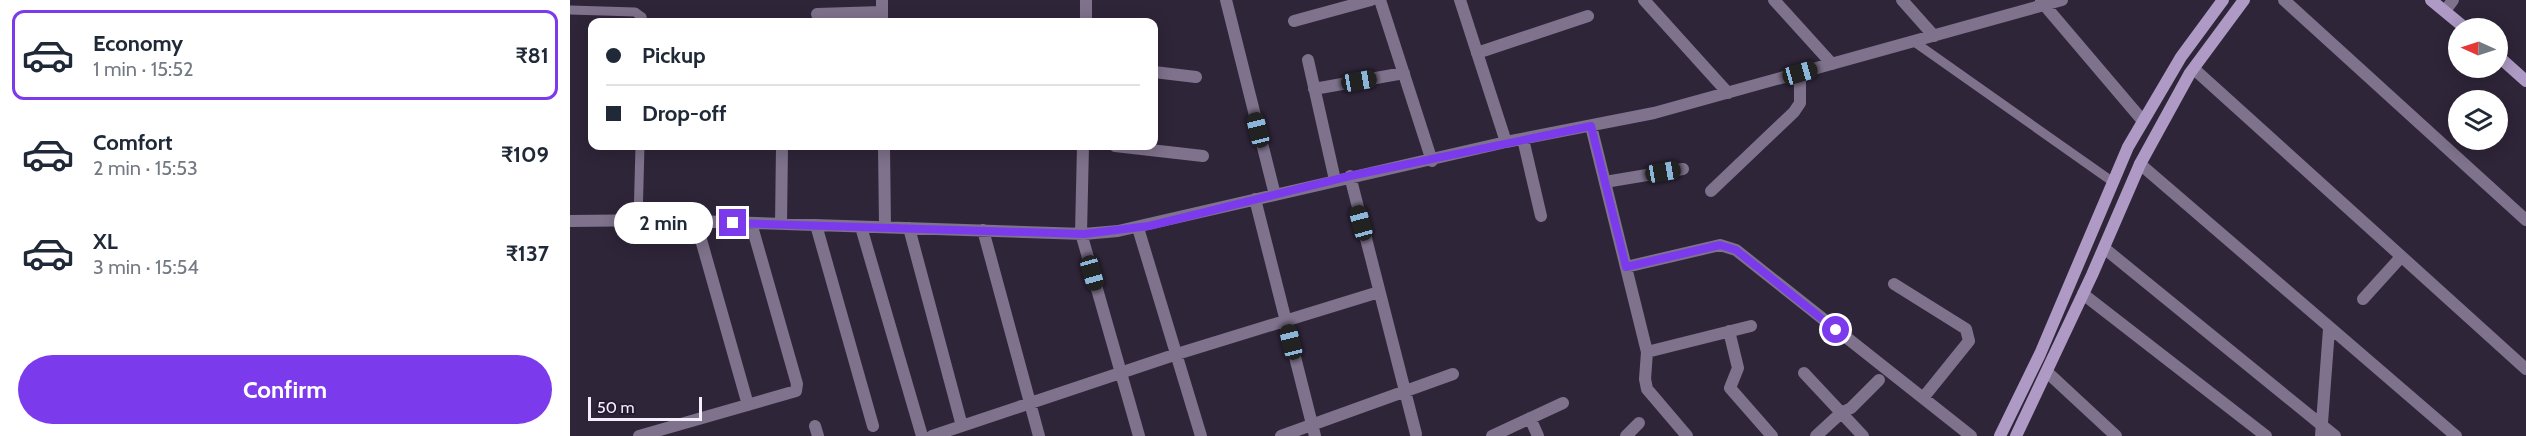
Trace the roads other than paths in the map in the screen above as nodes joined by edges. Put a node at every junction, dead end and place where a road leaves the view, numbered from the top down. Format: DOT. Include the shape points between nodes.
graph roads {
  1 [pos="1086,0"];
  2 [pos="1226,0"];
  3 [pos="1371,0"];
  4 [pos="1380,0"];
  5 [pos="1460,0"];
  6 [pos="1644,0"];
  7 [pos="1774,0"];
  8 [pos="1902,0"];
  9 [pos="2062,0"];
  10 [pos="2223,0"];
  11 [pos="2244,0"];
  12 [pos="2284,0"];
  13 [pos="2431,0"];
  14 [pos="2454,0"];
  15 [pos="2042,2"];
  16 [pos="570,10"];
  17 [pos="2445,11"];
  18 [pos="882,12"];
  19 [pos="817,14"];
  20 [pos="1588,16"];
  21 [pos="642,18"];
  22 [pos="1086,18"];
  23 [pos="2453,18"];
  24 [pos="1294,21"];
  25 [pos="1934,36"];
  26 [pos="1913,41"];
  27 [pos="1477,53"];
  28 [pos="1308,60"];
  29 [pos="1832,64"];
  30 [pos="2508,65"];
  31 [pos="2194,69"];
  32 [pos="1158,72"];
  33 [pos="1404,73"];
  34 [pos="1800,73"];
  35 [pos="1196,77"];
  36 [pos="2526,81"];
  37 [pos="1314,89"];
  38 [pos="1728,93"];
  39 [pos="2143,121"];
  40 [pos="1591,126"];
  41 [pos="1523,139"];
  42 [pos="1506,142"];
  43 [pos="640,150"];
  44 [pos="782,150"];
  45 [pos="884,150"];
  46 [pos="1083,150"];
  47 [pos="1150,150"];
  48 [pos="1203,156"];
  49 [pos="1432,160"];
  50 [pos="2140,164"];
  51 [pos="1683,169"];
  52 [pos="1350,176"];
  53 [pos="1335,180"];
  54 [pos="1605,182"];
  55 [pos="2113,182"];
  56 [pos="1711,191"];
  57 [pos="1275,195"];
  58 [pos="1255,199"];
  59 [pos="1540,216"];
  60 [pos="638,220"];
  61 [pos="2526,220"];
  62 [pos="570,222"];
  63 [pos="696,222"];
  64 [pos="751,223"];
  65 [pos="781,224"];
  66 [pos="816,225"];
  67 [pos="861,227"];
  68 [pos="885,227"];
  69 [pos="909,228"];
  70 [pos="1138,228"];
  71 [pos="983,230"];
  72 [pos="1081,233"];
  73 [pos="2104,248"];
  74 [pos="2401,257"];
  75 [pos="1626,267"];
  76 [pos="1894,284"];
  77 [pos="1379,292"];
  78 [pos="2084,294"];
  79 [pos="2364,299"];
  80 [pos="1286,321"];
  81 [pos="1751,326"];
  82 [pos="2329,328"];
  83 [pos="1729,331"];
  84 [pos="1647,352"];
  85 [pos="1177,354"];
  86 [pos="2526,369"];
  87 [pos="2047,372"];
  88 [pos="1804,373"];
  89 [pos="1120,374"];
  90 [pos="1453,374"];
  91 [pos="1879,380"];
  92 [pos="1405,391"];
  93 [pos="1923,398"];
  94 [pos="1563,403"];
  95 [pos="1030,404"];
  96 [pos="748,405"];
  97 [pos="1841,413"];
  98 [pos="1530,418"];
  99 [pos="1639,423"];
  100 [pos="873,426"];
  101 [pos="962,426"];
  102 [pos="685,430"];
  103 [pos="1313,430"];
  104 [pos="2321,431"];
  105 [pos="1416,434"];
  106 [pos="639,436"];
  107 [pos="922,436"];
  108 [pos="932,436"];
  109 [pos="1039,436"];
  110 [pos="1138,436"];
  111 [pos="1201,436"];
  112 [pos="1281,436"];
  113 [pos="1492,436"];
  114 [pos="1538,436"];
  115 [pos="1626,436"];
  116 [pos="1687,436"];
  117 [pos="1772,436"];
  118 [pos="1816,436"];
  119 [pos="1863,436"];
  120 [pos="1971,436"];
  121 [pos="2000,436"];
  122 [pos="2016,436"];
  123 [pos="2116,436"];
  124 [pos="2266,436"];
  125 [pos="2335,436"];
  126 [pos="2456,436"];
  1 -- 22 [label="street"];
  2 -- 57 [label="street"];
  3 -- 24 [label="street"];
  4 -- 33 [label="street"];
  5 -- 27 [label="street"];
  6 -- 38 [label="street"];
  7 -- 29 [label="street"];
  8 -- 25 [label="street"];
  9 -- 15 [label="street"];
  10 -- 39 [label="main road" via="2181,57"];
  11 -- 31 [label="main road"];
  12 -- 61 [label="street"];
  13 -- 17 [label="main road"];
  14 -- 17 [label="street"];
  15 -- 25 [label="street"];
  15 -- 39 [label="street"];
  16 -- 21 [label="lane" via="635,12"];
  17 -- 23 [label="main road"];
  18 -- 19 [label="street"];
  20 -- 27 [label="street"];
  25 -- 26 [label="street"];
  26 -- 29 [label="street"];
  26 -- 55 [label="lane"];
  27 -- 42 [label="street"];
  28 -- 37 [label="street"];
  29 -- 34 [label="street"];
  30 -- 36 [label="main road"];
  31 -- 50 [label="main road"];
  31 -- 74 [label="street"];
  32 -- 35 [label="street"];
  33 -- 37 [label="street"];
  33 -- 49 [label="street"];
  34 -- 38 [label="street"];
  34 -- 56 [label="street" via="1800,103 1794,112"];
  37 -- 53 [label="street"];
  38 -- 40 [label="street"];
  39 -- 55 [label="main road"];
  40 -- 41 [label="street"];
  40 -- 54 [label="street"];
  41 -- 42 [label="street"];
  41 -- 59 [label="street"];
  42 -- 49 [label="street"];
  43 -- 60 [label="lane"];
  44 -- 65 [label="street"];
  45 -- 68 [label="street"];
  46 -- 72 [label="street"];
  47 -- 48 [label="street"];
  49 -- 52 [label="street"];
  50 -- 73 [label="main road"];
  50 -- 82 [label="street"];
  51 -- 54 [label="street"];
  52 -- 53 [label="street"];
  52 -- 77 [label="street"];
  53 -- 57 [label="street"];
  54 -- 75 [label="street"];
  55 -- 121 [label="main road" via="2040,354"];
  57 -- 58 [label="street"];
  58 -- 70 [label="street"];
  58 -- 80 [label="street"];
  60 -- 62 [label="street"];
  60 -- 63 [label="street"];
  63 -- 64 [label="street"];
  63 -- 96 [label="street"];
  64 -- 65 [label="street"];
  64 -- 96 [label="street" via="797,388 792,393"];
  65 -- 66 [label="street"];
  66 -- 67 [label="street"];
  66 -- 100 [label="street"];
  67 -- 68 [label="street"];
  67 -- 107 [label="street"];
  68 -- 69 [label="street"];
  69 -- 71 [label="street"];
  69 -- 101 [label="street"];
  70 -- 72 [label="street"];
  70 -- 85 [label="street"];
  71 -- 72 [label="street"];
  71 -- 95 [label="street"];
  72 -- 89 [label="street"];
  73 -- 78 [label="main road"];
  73 -- 104 [label="street"];
  74 -- 79 [label="street"];
  74 -- 86 [label="street"];
  75 -- 84 [label="street"];
  75 -- 93 [label="street" via="1720,245 1736,250"];
  76 -- 93 [label="street" via="1966,329 1969,335 1969,341"];
  77 -- 80 [label="street"];
  77 -- 92 [label="street"];
  78 -- 87 [label="main road"];
  78 -- 124 [label="street"];
  80 -- 85 [label="street"];
  80 -- 103 [label="street"];
  81 -- 83 [label="street"];
  82 -- 104 [label="street"];
  82 -- 126 [label="street"];
  83 -- 84 [label="street"];
  83 -- 117 [label="street" via="1738,368 1730,387"];
  84 -- 116 [label="street" via="1647,389"];
  85 -- 89 [label="street"];
  85 -- 111 [label="street"];
  87 -- 122 [label="main road"];
  87 -- 123 [label="street"];
  88 -- 97 [label="street"];
  89 -- 95 [label="street"];
  89 -- 110 [label="street"];
  90 -- 92 [label="street"];
  91 -- 97 [label="street"];
  92 -- 103 [label="street"];
  92 -- 105 [label="street"];
  93 -- 120 [label="street"];
  94 -- 98 [label="street"];
  95 -- 101 [label="street"];
  95 -- 109 [label="street"];
  96 -- 102 [label="street"];
  97 -- 118 [label="street"];
  97 -- 119 [label="street"];
  98 -- 113 [label="street"];
  98 -- 114 [label="street"];
  99 -- 115 [label="street"];
  101 -- 108 [label="street"];
  102 -- 106 [label="street"];
  103 -- 112 [label="street"];
  104 -- 125 [label="street"];
}
